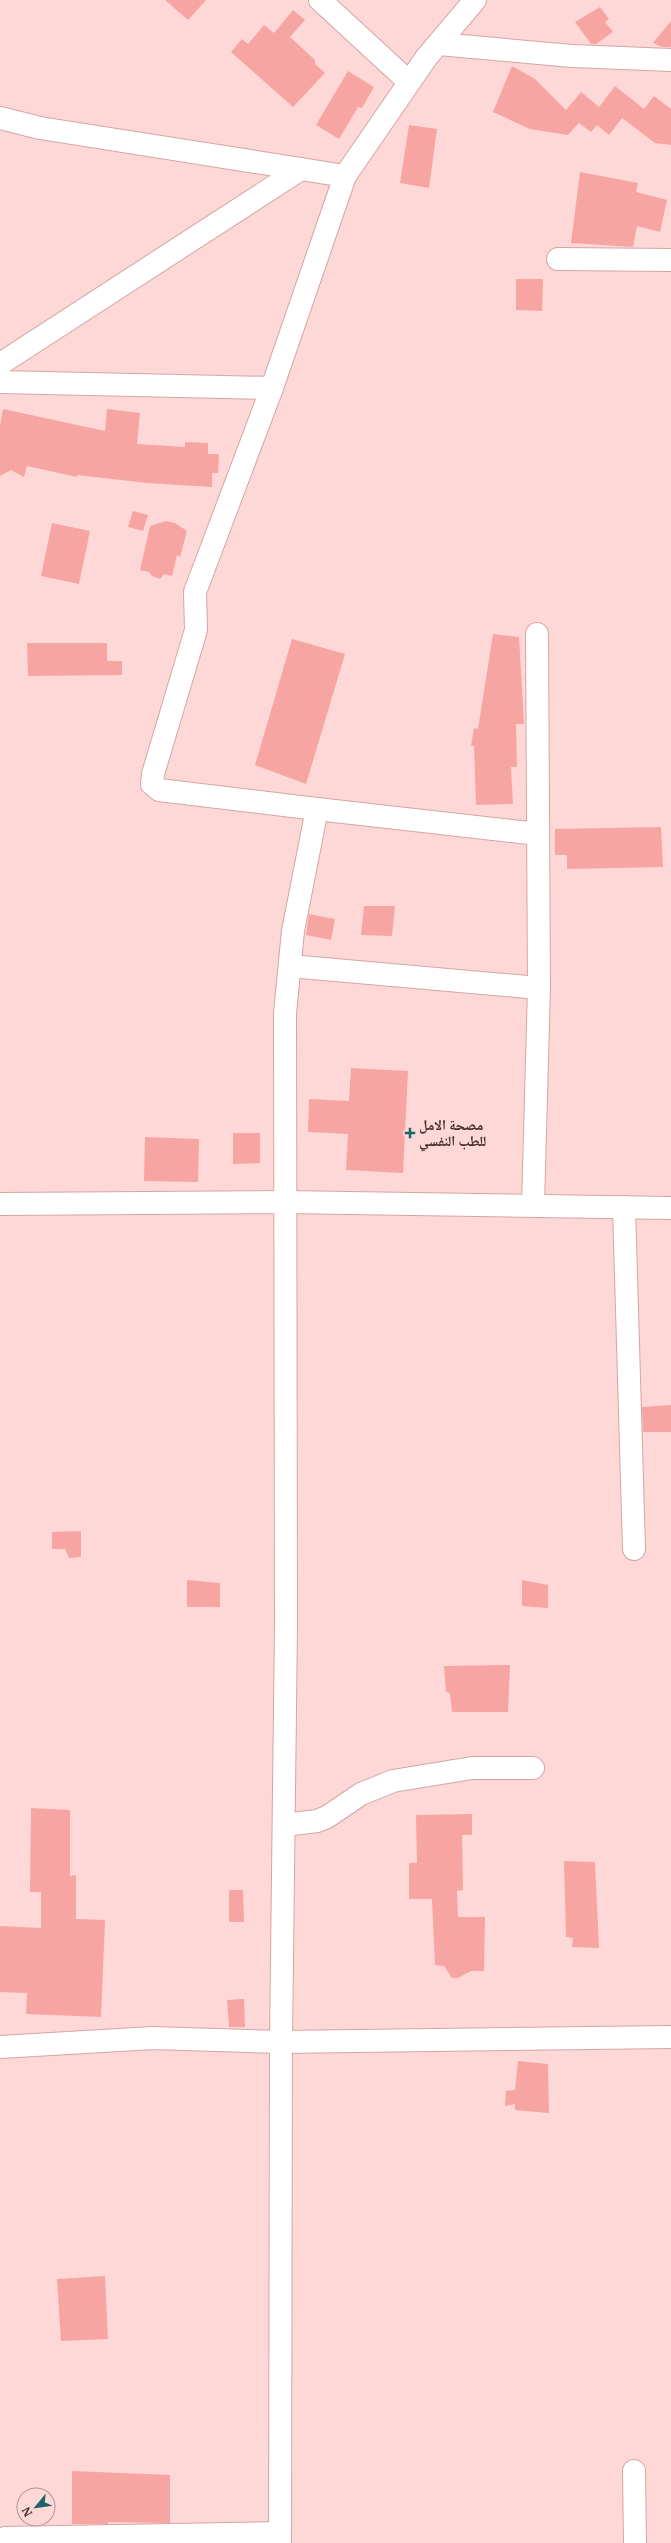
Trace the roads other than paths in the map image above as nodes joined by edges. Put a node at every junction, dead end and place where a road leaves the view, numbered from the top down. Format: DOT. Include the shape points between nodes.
graph roads {
  1 [pos="320,0"];
  2 [pos="475,0"];
  3 [pos="439,44"];
  4 [pos="671,60"];
  5 [pos="410,82"];
  6 [pos="0,118"];
  7 [pos="301,169"];
  8 [pos="345,176"];
  9 [pos="558,259"];
  10 [pos="671,260"];
  11 [pos="0,364"];
  12 [pos="0,382"];
  13 [pos="272,388"];
  14 [pos="537,634"];
  15 [pos="317,809"];
  16 [pos="538,834"];
  17 [pos="290,966"];
  18 [pos="539,988"];
  19 [pos="284,1202"];
  20 [pos="0,1204"];
  21 [pos="533,1204"];
  22 [pos="624,1207"];
  23 [pos="671,1208"];
  24 [pos="634,1549"];
  25 [pos="533,1768"];
  26 [pos="285,1825"];
  27 [pos="671,2037"];
  28 [pos="281,2042"];
  29 [pos="0,2047"];
  30 [pos="634,2471"];
  31 [pos="5,2538"];
  32 [pos="280,2538"];
  33 [pos="635,2543"];
  1 -- 5 [label="street"];
  2 -- 3 [label="street"];
  3 -- 4 [label="street" via="572,56"];
  3 -- 5 [label="street"];
  5 -- 8 [label="street"];
  6 -- 7 [label="street" via="40,128"];
  7 -- 8 [label="street"];
  7 -- 11 [label="street"];
  8 -- 13 [label="street"];
  9 -- 10 [label="street"];
  12 -- 13 [label="street"];
  13 -- 15 [label="street" via="195,592 196,630 152,784 159,790"];
  14 -- 16 [label="street"];
  15 -- 16 [label="street"];
  15 -- 17 [label="street" via="293,931"];
  16 -- 18 [label="street"];
  17 -- 18 [label="street"];
  17 -- 19 [label="street" via="285,1013"];
  18 -- 21 [label="street"];
  19 -- 20 [label="street"];
  19 -- 21 [label="street"];
  19 -- 26 [label="street"];
  21 -- 22 [label="street"];
  22 -- 23 [label="street"];
  22 -- 24 [label="street"];
  25 -- 26 [label="street" via="472,1768 393,1781 361,1794 327,1817 317,1821"];
  26 -- 28 [label="street"];
  27 -- 28 [label="street"];
  28 -- 29 [label="street" via="153,2038"];
  28 -- 32 [label="street"];
  30 -- 33 [label="street"];
  31 -- 32 [label="street"];
}
